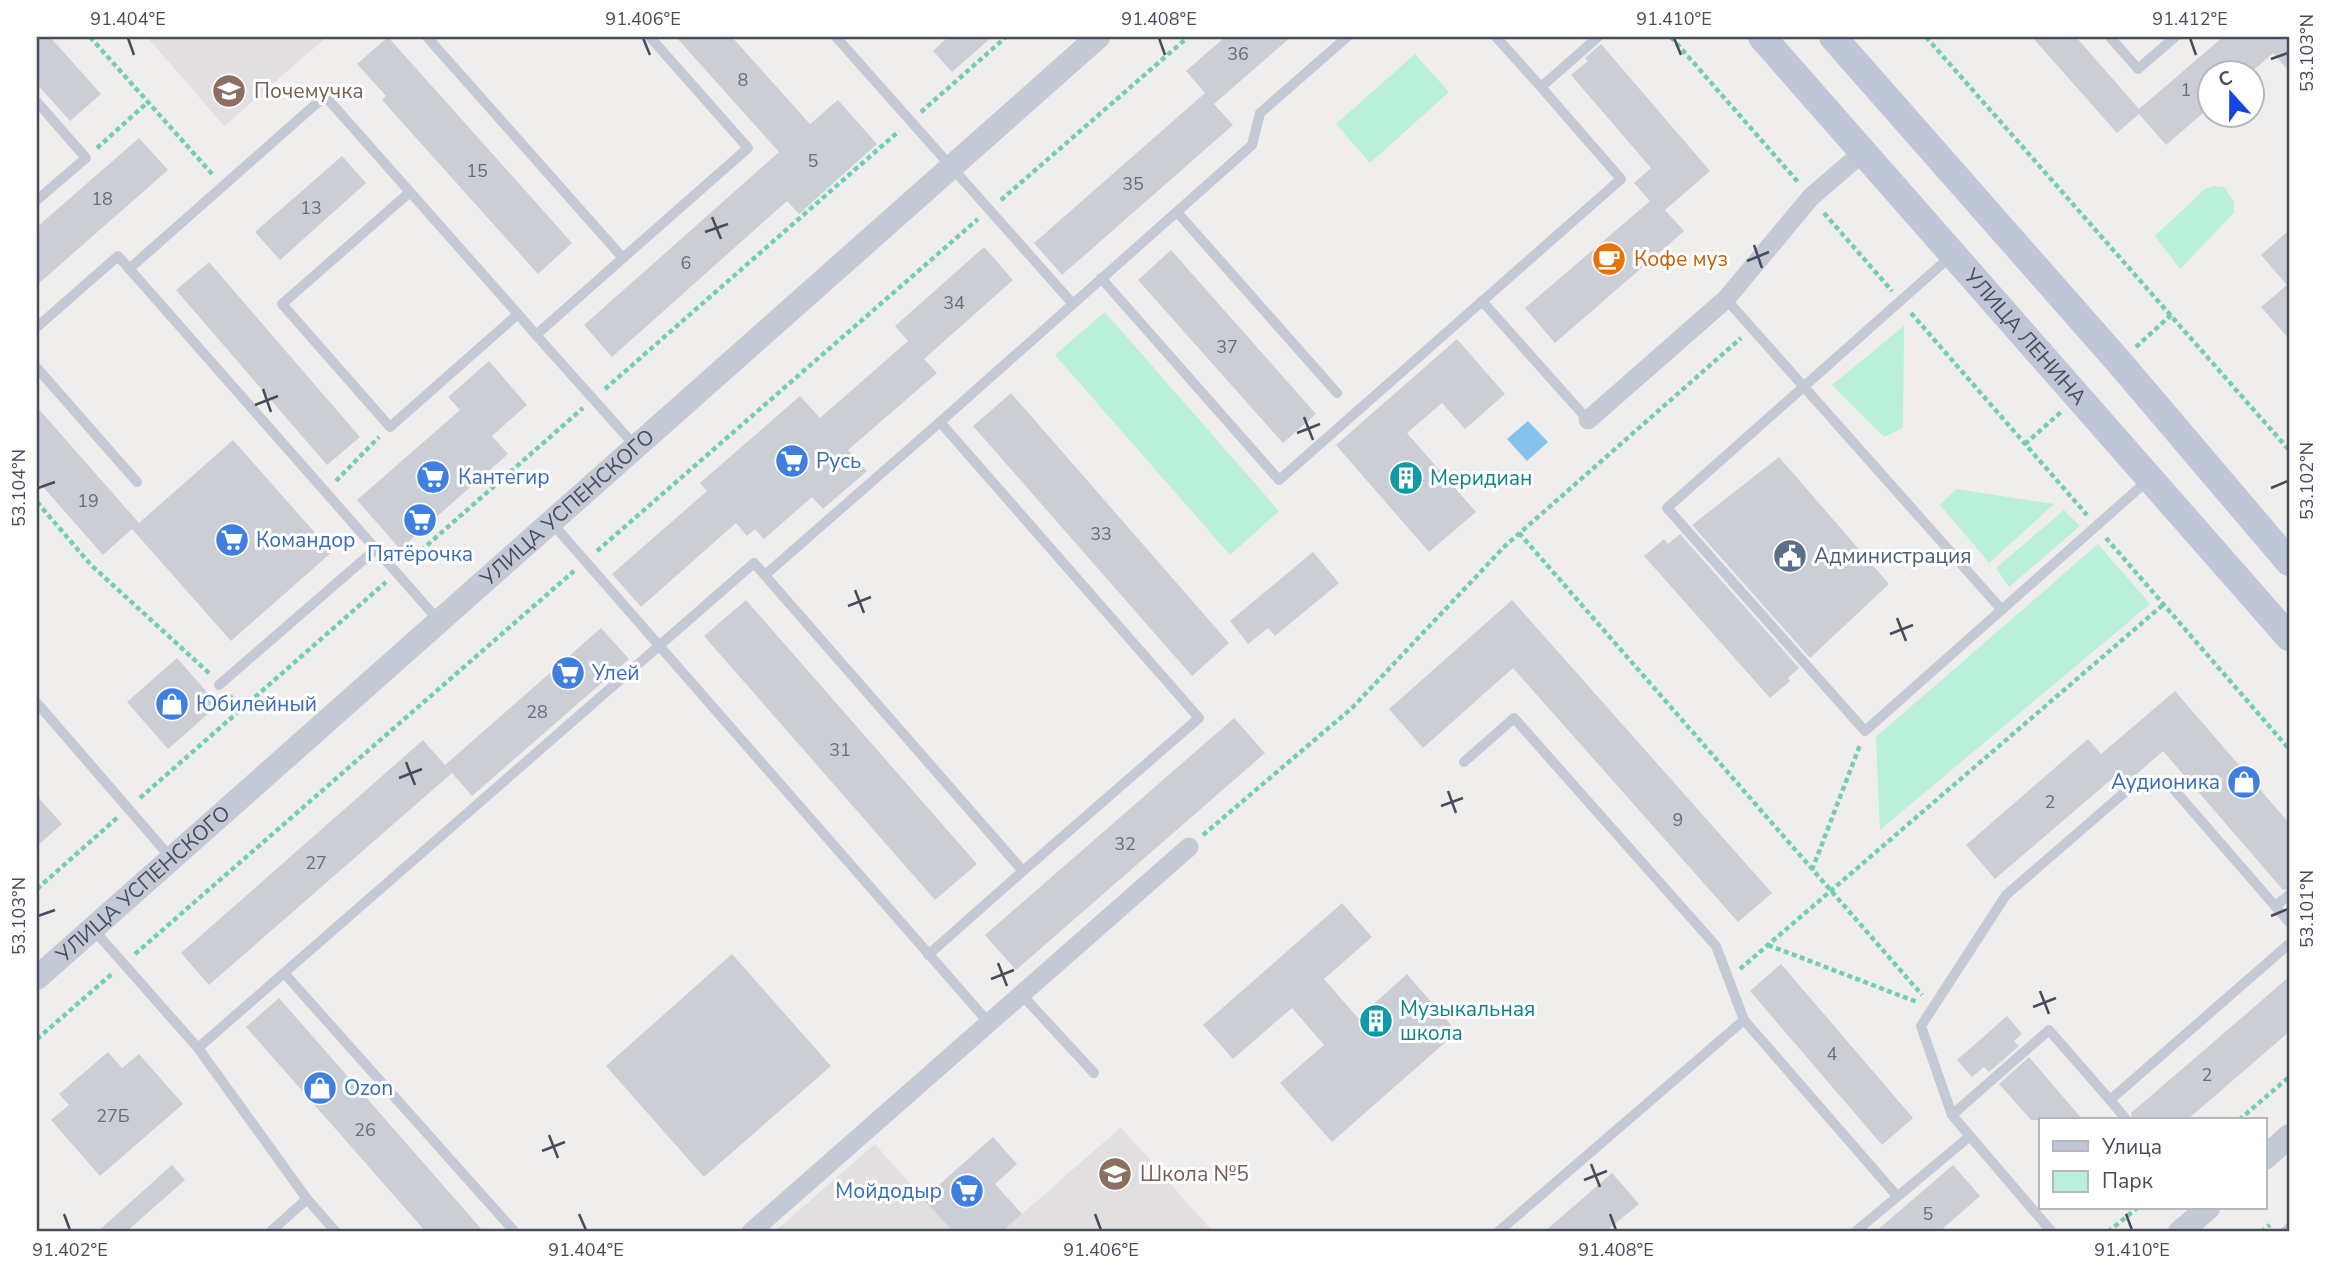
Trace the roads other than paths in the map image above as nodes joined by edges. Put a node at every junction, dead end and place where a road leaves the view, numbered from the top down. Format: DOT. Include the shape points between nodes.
graph roads {
  1 [pos="427,37"];
  2 [pos="650,37"];
  3 [pos="836,37"];
  4 [pos="1098,37"];
  5 [pos="1347,37"];
  6 [pos="1496,37"];
  7 [pos="1598,37"];
  8 [pos="1762,37"];
  9 [pos="1833,37"];
  10 [pos="2110,37"];
  11 [pos="2175,37"];
  12 [pos="1541,87"];
  13 [pos="37,102"];
  14 [pos="1863,152"];
  15 [pos="952,167"];
  16 [pos="410,192"];
  17 [pos="37,200"];
  18 [pos="1177,212"];
  19 [pos="1953,254"];
  20 [pos="623,258"];
  21 [pos="129,269"];
  22 [pos="1101,278"];
  23 [pos="1726,299"];
  24 [pos="1482,301"];
  25 [pos="1073,304"];
  26 [pos="518,314"];
  27 [pos="37,327"];
  28 [pos="536,335"];
  29 [pos="37,368"];
  30 [pos="1804,387"];
  31 [pos="1337,393"];
  32 [pos="1588,420"];
  33 [pos="940,422"];
  34 [pos="636,447"];
  35 [pos="2150,478"];
  36 [pos="137,482"];
  37 [pos="551,522"];
  38 [pos="376,549"];
  39 [pos="2289,562"];
  40 [pos="765,575"];
  41 [pos="2002,610"];
  42 [pos="439,621"];
  43 [pos="2289,637"];
  44 [pos="659,646"];
  45 [pos="219,685"];
  46 [pos="37,703"];
  47 [pos="1464,762"];
  48 [pos="1189,847"];
  49 [pos="172,858"];
  50 [pos="1023,871"];
  51 [pos="2288,896"];
  52 [pos="2275,906"];
  53 [pos="2289,922"];
  54 [pos="93,928"];
  55 [pos="2289,944"];
  56 [pos="928,955"];
  57 [pos="284,973"];
  58 [pos="37,978"];
  59 [pos="1021,995"];
  60 [pos="1744,1020"];
  61 [pos="989,1023"];
  62 [pos="198,1048"];
  63 [pos="1094,1073"];
  64 [pos="2110,1100"];
  65 [pos="1952,1115"];
  66 [pos="2125,1118"];
  67 [pos="1970,1136"];
  68 [pos="2289,1136"];
  69 [pos="2266,1157"];
  70 [pos="1897,1196"];
  71 [pos="307,1199"];
  72 [pos="2203,1210"];
  73 [pos="2289,1228"];
  74 [pos="270,1232"];
  75 [pos="336,1232"];
  76 [pos="515,1232"];
  77 [pos="751,1232"];
  78 [pos="1498,1232"];
  79 [pos="1855,1232"];
  80 [pos="2052,1232"];
  81 [pos="2179,1232"];
  82 [pos="2285,1232"];
  1 -- 20 [label="lane"];
  2 -- 20 [label="lane" via="748,148"];
  3 -- 15 [label="lane"];
  4 -- 15 [label="street, УЛИЦА УСПЕНСКОГО"];
  5 -- 18 [label="lane" via="1260,113 1252,145"];
  6 -- 12 [label="lane"];
  7 -- 12 [label="lane"];
  8 -- 14 [label="main road, УЛИЦА ЛЕНИНА"];
  9 -- 39 [label="main road"];
  10 -- 11 [label="lane" via="2138,69"];
  12 -- 24 [label="lane" via="1621,178"];
  13 -- 17 [label="lane" via="86,158"];
  14 -- 19 [label="main road, УЛИЦА ЛЕНИНА"];
  14 -- 23 [label="street" via="1811,197"];
  15 -- 25 [label="lane"];
  15 -- 34 [label="street, УЛИЦА УСПЕНСКОГО"];
  16 -- 21 [label="lane" via="325,96"];
  16 -- 26 [label="lane"];
  16 -- 26 [label="lane" via="282,304 390,427"];
  18 -- 22 [label="lane"];
  18 -- 31 [label="lane"];
  19 -- 30 [label="lane"];
  19 -- 35 [label="main road, УЛИЦА ЛЕНИНА"];
  20 -- 28 [label="lane"];
  21 -- 27 [label="lane" via="118,256"];
  21 -- 38 [label="lane"];
  22 -- 24 [label="lane" via="1279,480"];
  22 -- 25 [label="lane"];
  23 -- 30 [label="lane"];
  23 -- 32 [label="street"];
  24 -- 32 [label="lane"];
  25 -- 33 [label="lane"];
  26 -- 28 [label="lane"];
  28 -- 34 [label="lane"];
  29 -- 36 [label="lane"];
  30 -- 41 [label="lane"];
  30 -- 41 [label="lane" via="1667,508 1865,731"];
  33 -- 40 [label="lane"];
  33 -- 50 [label="lane" via="1199,718"];
  34 -- 37 [label="street, УЛИЦА УСПЕНСКОГО"];
  35 -- 41 [label="lane"];
  35 -- 43 [label="main road, УЛИЦА ЛЕНИНА"];
  37 -- 42 [label="street, УЛИЦА УСПЕНСКОГО"];
  37 -- 44 [label="lane"];
  38 -- 42 [label="lane"];
  38 -- 45 [label="lane"];
  40 -- 44 [label="lane" via="754,563"];
  40 -- 50 [label="lane"];
  42 -- 49 [label="street, УЛИЦА УСПЕНСКОГО"];
  44 -- 56 [label="lane"];
  44 -- 57 [label="lane"];
  46 -- 49 [label="lane"];
  47 -- 60 [label="lane" via="1514,718 1716,946"];
  48 -- 59 [label="street"];
  49 -- 54 [label="street, УЛИЦА УСПЕНСКОГО"];
  50 -- 56 [label="lane"];
  51 -- 52 [label="lane"];
  52 -- 53 [label="lane"];
  52 -- 65 [label="lane" via="2170,785 2133,786 2006,895 1921,1026"];
  54 -- 58 [label="street, УЛИЦА УСПЕНСКОГО"];
  54 -- 62 [label="lane"];
  55 -- 64 [label="lane"];
  56 -- 61 [label="lane"];
  57 -- 62 [label="lane"];
  57 -- 76 [label="lane"];
  59 -- 61 [label="street"];
  59 -- 63 [label="lane"];
  60 -- 70 [label="lane"];
  60 -- 78 [label="lane"];
  61 -- 77 [label="street"];
  62 -- 71 [label="lane"];
  64 -- 65 [label="lane" via="2049,1030"];
  64 -- 66 [label="lane"];
  65 -- 67 [label="lane"];
  67 -- 70 [label="lane"];
  67 -- 80 [label="lane"];
  68 -- 69 [label="street"];
  70 -- 79 [label="lane"];
  71 -- 74 [label="lane"];
  71 -- 75 [label="lane"];
  72 -- 81 [label="street"];
  73 -- 82 [label="lane"];
}
